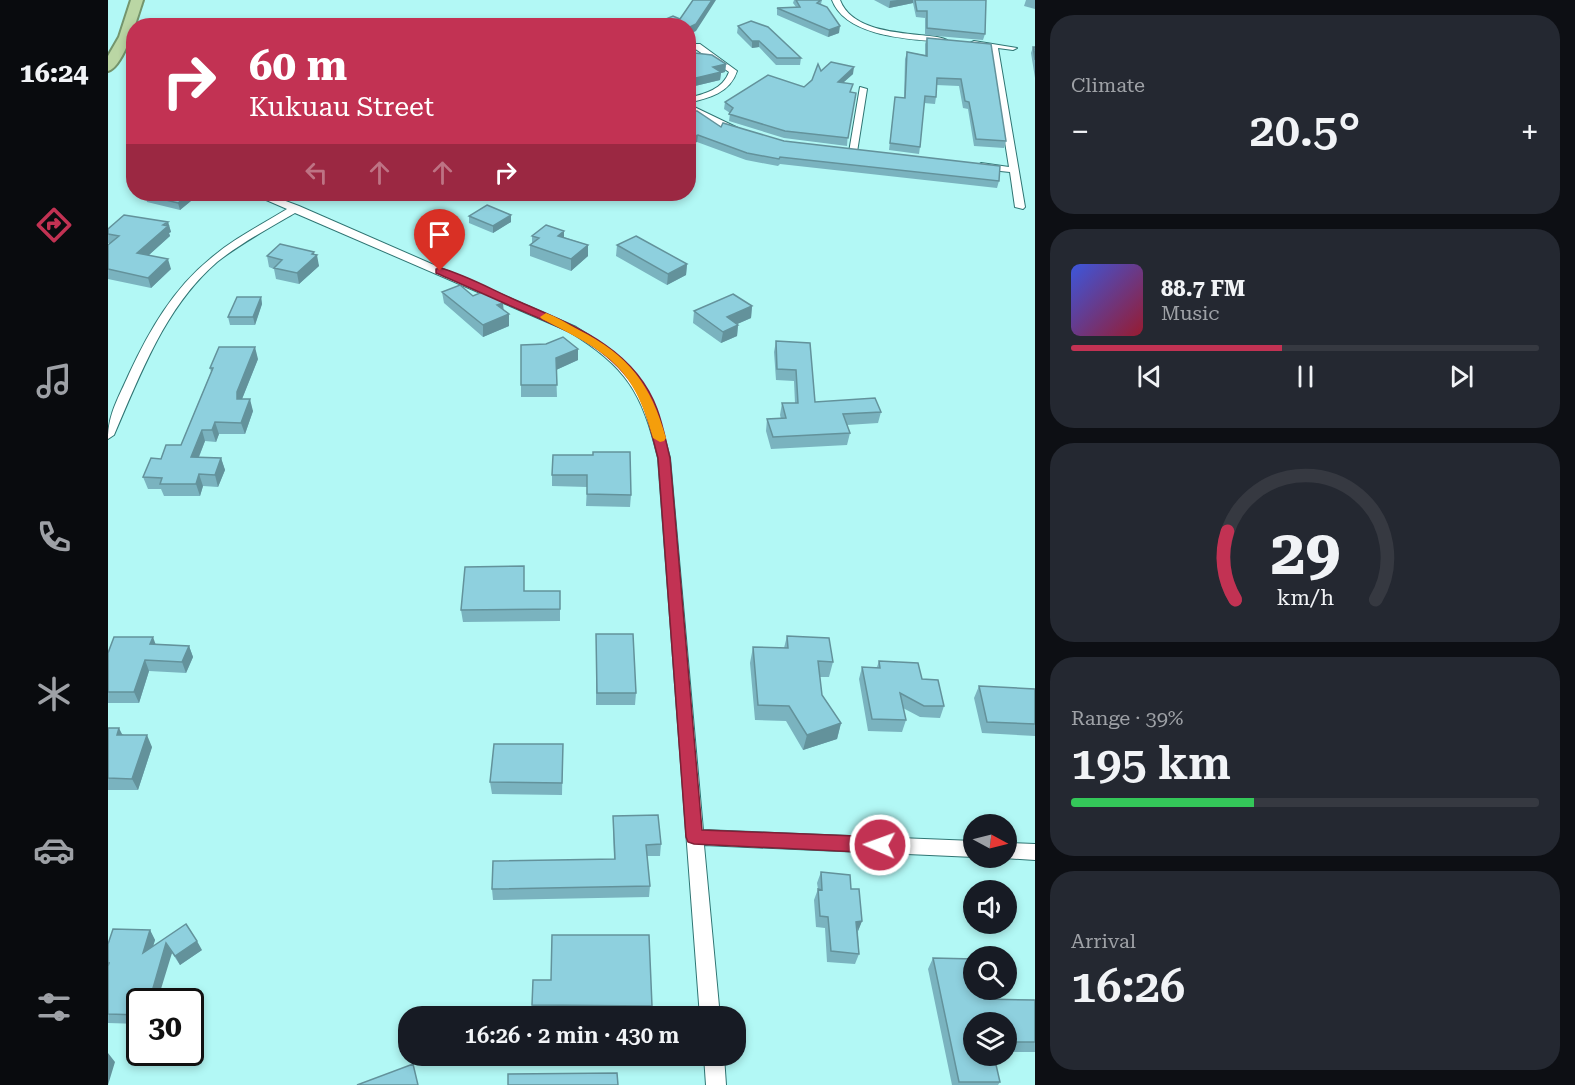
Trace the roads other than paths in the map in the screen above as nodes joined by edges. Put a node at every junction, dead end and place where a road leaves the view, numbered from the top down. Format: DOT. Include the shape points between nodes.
graph roads {
  1 [pos="137,0"];
  2 [pos="836,0"];
  3 [pos="131,18"];
  4 [pos="126,34"];
  5 [pos="948,40"];
  6 [pos="960,42"];
  7 [pos="697,46"];
  8 [pos="994,46"];
  9 [pos="1013,48"];
  10 [pos="108,67"];
  11 [pos="863,89"];
  12 [pos="696,98"];
  13 [pos="696,110"];
  14 [pos="745,133"];
  15 [pos="864,153"];
  16 [pos="968,165"];
  17 [pos="1013,170"];
  18 [pos="278,201"];
  19 [pos="1020,207"];
  20 [pos="296,208"];
  21 [pos="108,435"];
  22 [pos="694,837"];
  23 [pos="963,849"];
  24 [pos="1017,851"];
  25 [pos="1035,852"];
  26 [pos="709,1006"];
  27 [pos="715,1066"];
  28 [pos="716,1085"];
  1 -- 3 [label="highway"];
  2 -- 5 [label="street" via="847,18 871,28"];
  4 -- 10 [label="highway"];
  6 -- 8 [label="street"];
  7 -- 12 [label="street" via="733,70 732,77 721,88"];
  8 -- 9 [label="street"];
  8 -- 17 [label="street"];
  11 -- 15 [label="street" via="848,152"];
  13 -- 14 [label="street"];
  16 -- 17 [label="street"];
  17 -- 19 [label="street"];
  18 -- 20 [label="street"];
  20 -- 21 [label="street" via="235,244 204,268 178,296 142,359"];
  20 -- 22 [label="street" via="572,329 600,345 638,384 651,409 664,458"];
  22 -- 23 [label="street"];
  22 -- 26 [label="street"];
  24 -- 25 [label="street"];
  27 -- 28 [label="street"];
}
